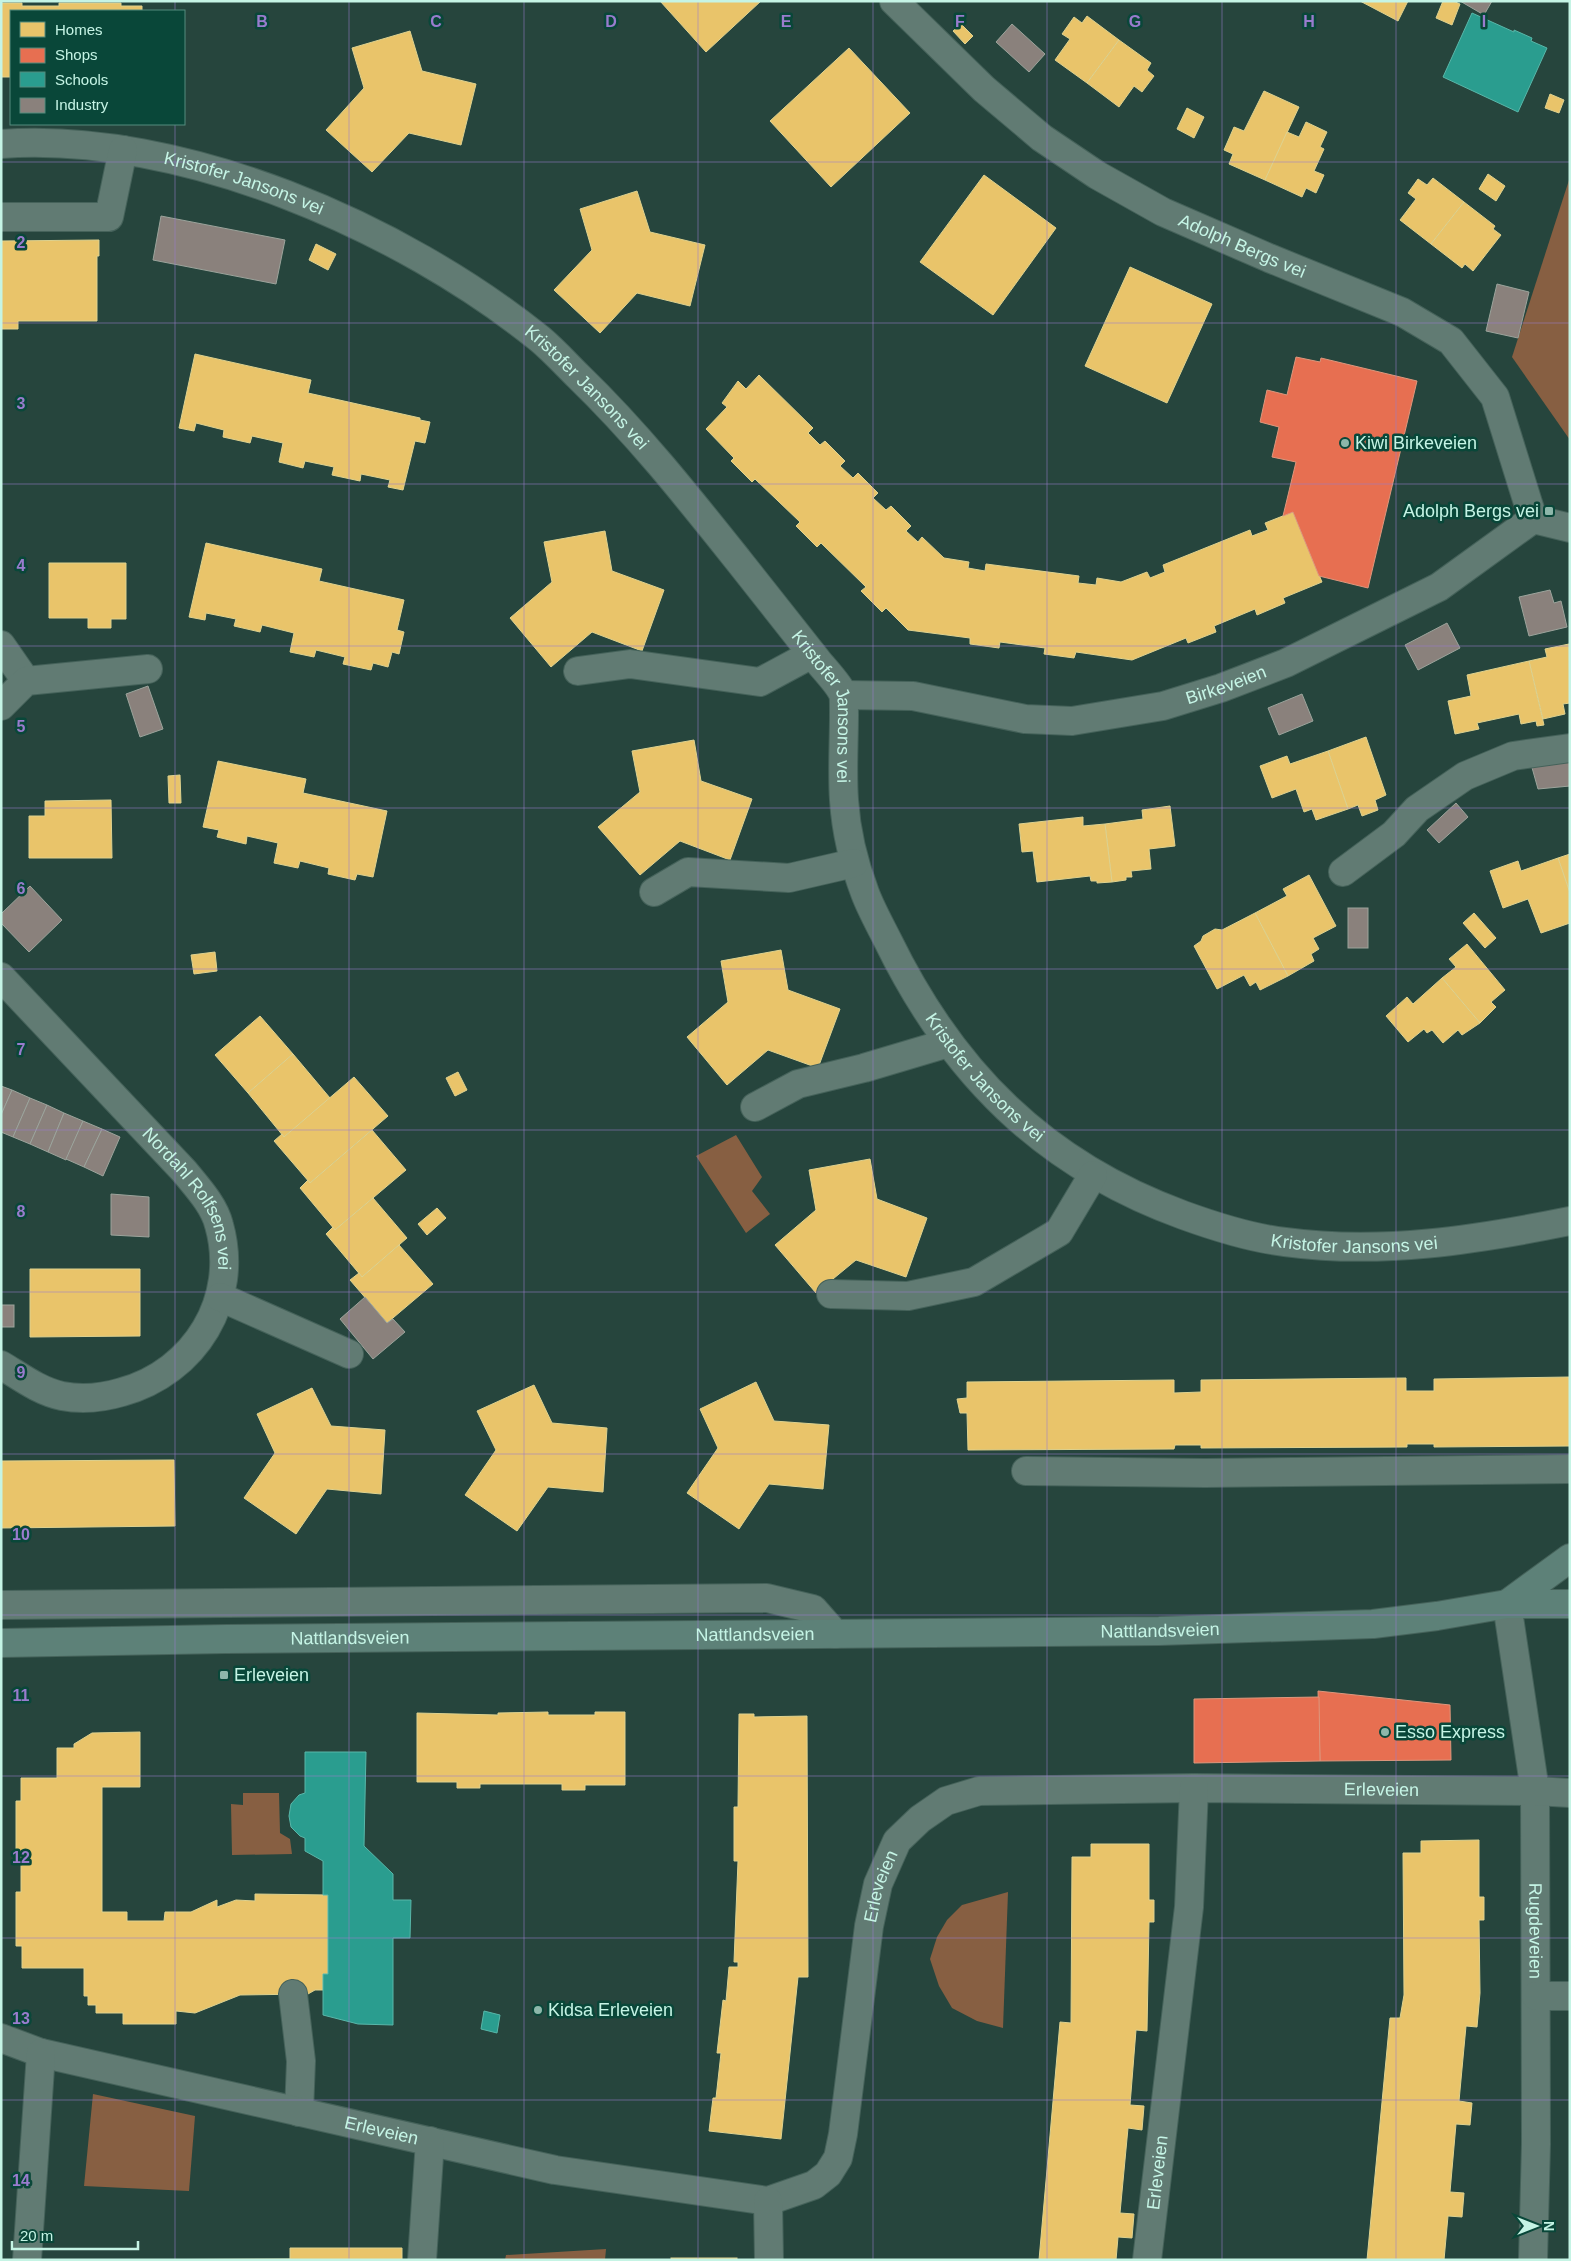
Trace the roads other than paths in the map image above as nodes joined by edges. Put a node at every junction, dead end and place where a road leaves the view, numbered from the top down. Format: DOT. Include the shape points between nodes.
graph roads {
  1 [pos="894,1"];
  2 [pos="1,144"];
  3 [pos="123,150"];
  4 [pos="1,216"];
  5 [pos="1533,520"];
  6 [pos="1570,528"];
  7 [pos="1,645"];
  8 [pos="812,654"];
  9 [pos="148,669"];
  10 [pos="578,671"];
  11 [pos="26,680"];
  12 [pos="844,695"];
  13 [pos="1,706"];
  14 [pos="1570,748"];
  15 [pos="854,863"];
  16 [pos="1343,872"];
  17 [pos="654,892"];
  18 [pos="1,977"];
  19 [pos="948,1043"];
  20 [pos="755,1107"];
  21 [pos="1093,1174"];
  22 [pos="1570,1222"];
  23 [pos="831,1294"];
  24 [pos="220,1297"];
  25 [pos="350,1354"];
  26 [pos="1,1365"];
  27 [pos="1570,1470"];
  28 [pos="1026,1471"];
  29 [pos="1570,1558"];
  30 [pos="1507,1604"];
  31 [pos="1570,1604"];
  32 [pos="1,1605"];
  33 [pos="835,1634"];
  34 [pos="1,1643"];
  35 [pos="1194,1788"];
  36 [pos="1535,1791"];
  37 [pos="1570,1793"];
  38 [pos="293,1994"];
  39 [pos="1536,1996"];
  40 [pos="1570,1996"];
  41 [pos="1,2038"];
  42 [pos="41,2052"];
  43 [pos="299,2112"];
  44 [pos="430,2141"];
  45 [pos="768,2201"];
  46 [pos="28,2260"];
  47 [pos="422,2260"];
  48 [pos="769,2260"];
  49 [pos="1148,2260"];
  50 [pos="1534,2260"];
  1 -- 5 [label="street, Adolph Bergs vei" via="984,89 1042,138 1097,175 1163,212 1402,312 1451,341 1495,397"];
  2 -- 3 [label="street, Kristofer Jansons vei" via="68,144"];
  3 -- 4 [label="street" via="109,216"];
  3 -- 8 [label="street, Kristofer Jansons vei" via="216,171 295,197 351,222 485,298 543,342 664,466"];
  5 -- 6 [label="street"];
  5 -- 12 [label="street, Birkeveien" via="1439,587 1286,663 1163,706 1072,721 1025,719 913,696"];
  7 -- 11 [label="street"];
  8 -- 10 [label="street" via="760,682 630,664"];
  8 -- 12 [label="street, Kristofer Jansons vei"];
  9 -- 11 [label="street"];
  11 -- 13 [label="street"];
  12 -- 15 [label="street, Kristofer Jansons vei" via="844,802"];
  14 -- 16 [label="street" via="1513,756 1465,776 1417,809 1394,834"];
  15 -- 17 [label="street" via="789,878 688,872"];
  15 -- 19 [label="street, Kristofer Jansons vei" via="866,897 906,979"];
  18 -- 24 [label="street, Nordahl Rolfsens vei" via="159,1142 206,1198 219,1224 224,1258"];
  19 -- 20 [label="street" via="798,1084"];
  19 -- 21 [label="street, Kristofer Jansons vei" via="993,1097 1040,1137"];
  21 -- 22 [label="street, Kristofer Jansons vei" via="1158,1206 1223,1229 1284,1242 1350,1247 1414,1246 1497,1236"];
  21 -- 23 [label="street" via="1059,1232 974,1282 908,1296"];
  24 -- 25 [label="street"];
  24 -- 26 [label="street, Nordahl Rolfsens vei" via="208,1326 175,1367 132,1390 109,1396 62,1396 37,1387"];
  27 -- 28 [label="street"];
  29 -- 30 [label="main road, Nattlandsveien"];
  30 -- 31 [label="main road, Nattlandsveien"];
  30 -- 33 [label="main road, Nattlandsveien" via="1373,1624 1021,1634"];
  30 -- 36 [label="street, Rugdeveien"];
  32 -- 33 [label="street" via="767,1598 813,1609"];
  33 -- 34 [label="main road, Nattlandsveien" via="226,1638"];
  35 -- 36 [label="street, Erleveien"];
  35 -- 45 [label="street, Erleveien" via="979,1791 946,1801 896,1841 878,1884 869,1926 838,2158 828,2174 814,2185"];
  35 -- 49 [label="street, Erleveien" via="1189,1907"];
  36 -- 37 [label="street, Erleveien"];
  36 -- 39 [label="street, Rugdeveien"];
  38 -- 43 [label="street" via="301,2060"];
  39 -- 40 [label="street"];
  39 -- 50 [label="street, Rugdeveien"];
  41 -- 42 [label="street, Erleveien"];
  42 -- 43 [label="street, Erleveien"];
  42 -- 46 [label="street"];
  43 -- 44 [label="street, Erleveien"];
  44 -- 45 [label="street, Erleveien" via="555,2170"];
  44 -- 47 [label="street"];
  45 -- 48 [label="street"];
}
